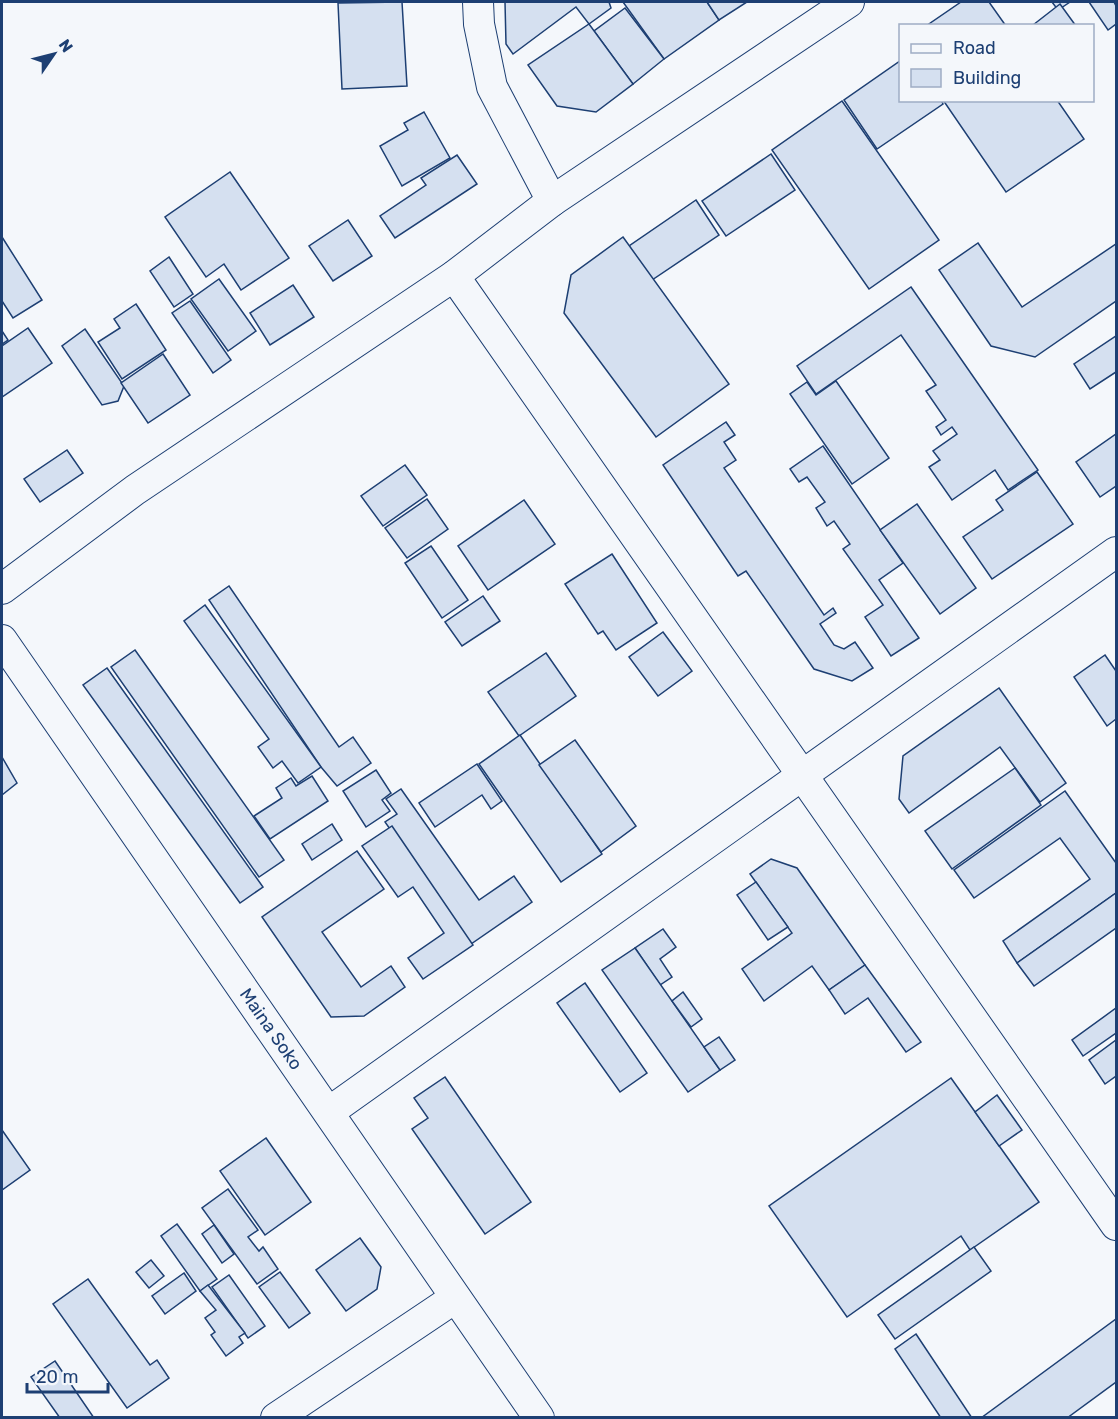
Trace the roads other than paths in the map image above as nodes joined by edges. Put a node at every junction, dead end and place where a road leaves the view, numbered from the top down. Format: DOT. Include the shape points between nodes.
graph roads {
  1 [pos="478,2"];
  2 [pos="849,2"];
  3 [pos="552,201"];
  4 [pos="454,276"];
  5 [pos="1116,552"];
  6 [pos="2,590"];
  7 [pos="2,640"];
  8 [pos="802,776"];
  9 [pos="329,1112"];
  10 [pos="1116,1225"];
  11 [pos="455,1298"];
  12 [pos="276,1418"];
  13 [pos="539,1418"];
  1 -- 3 [label="street" via="492,87"];
  2 -- 3 [label="street"];
  3 -- 4 [label="street"];
  4 -- 6 [label="street" via="135,490"];
  4 -- 8 [label="street"];
  5 -- 8 [label="street"];
  7 -- 9 [label="street, Maina Soko"];
  8 -- 9 [label="street"];
  8 -- 10 [label="street"];
  9 -- 11 [label="street, Maina Soko"];
  11 -- 12 [label="street"];
  11 -- 13 [label="street, Maina Soko"];
}
